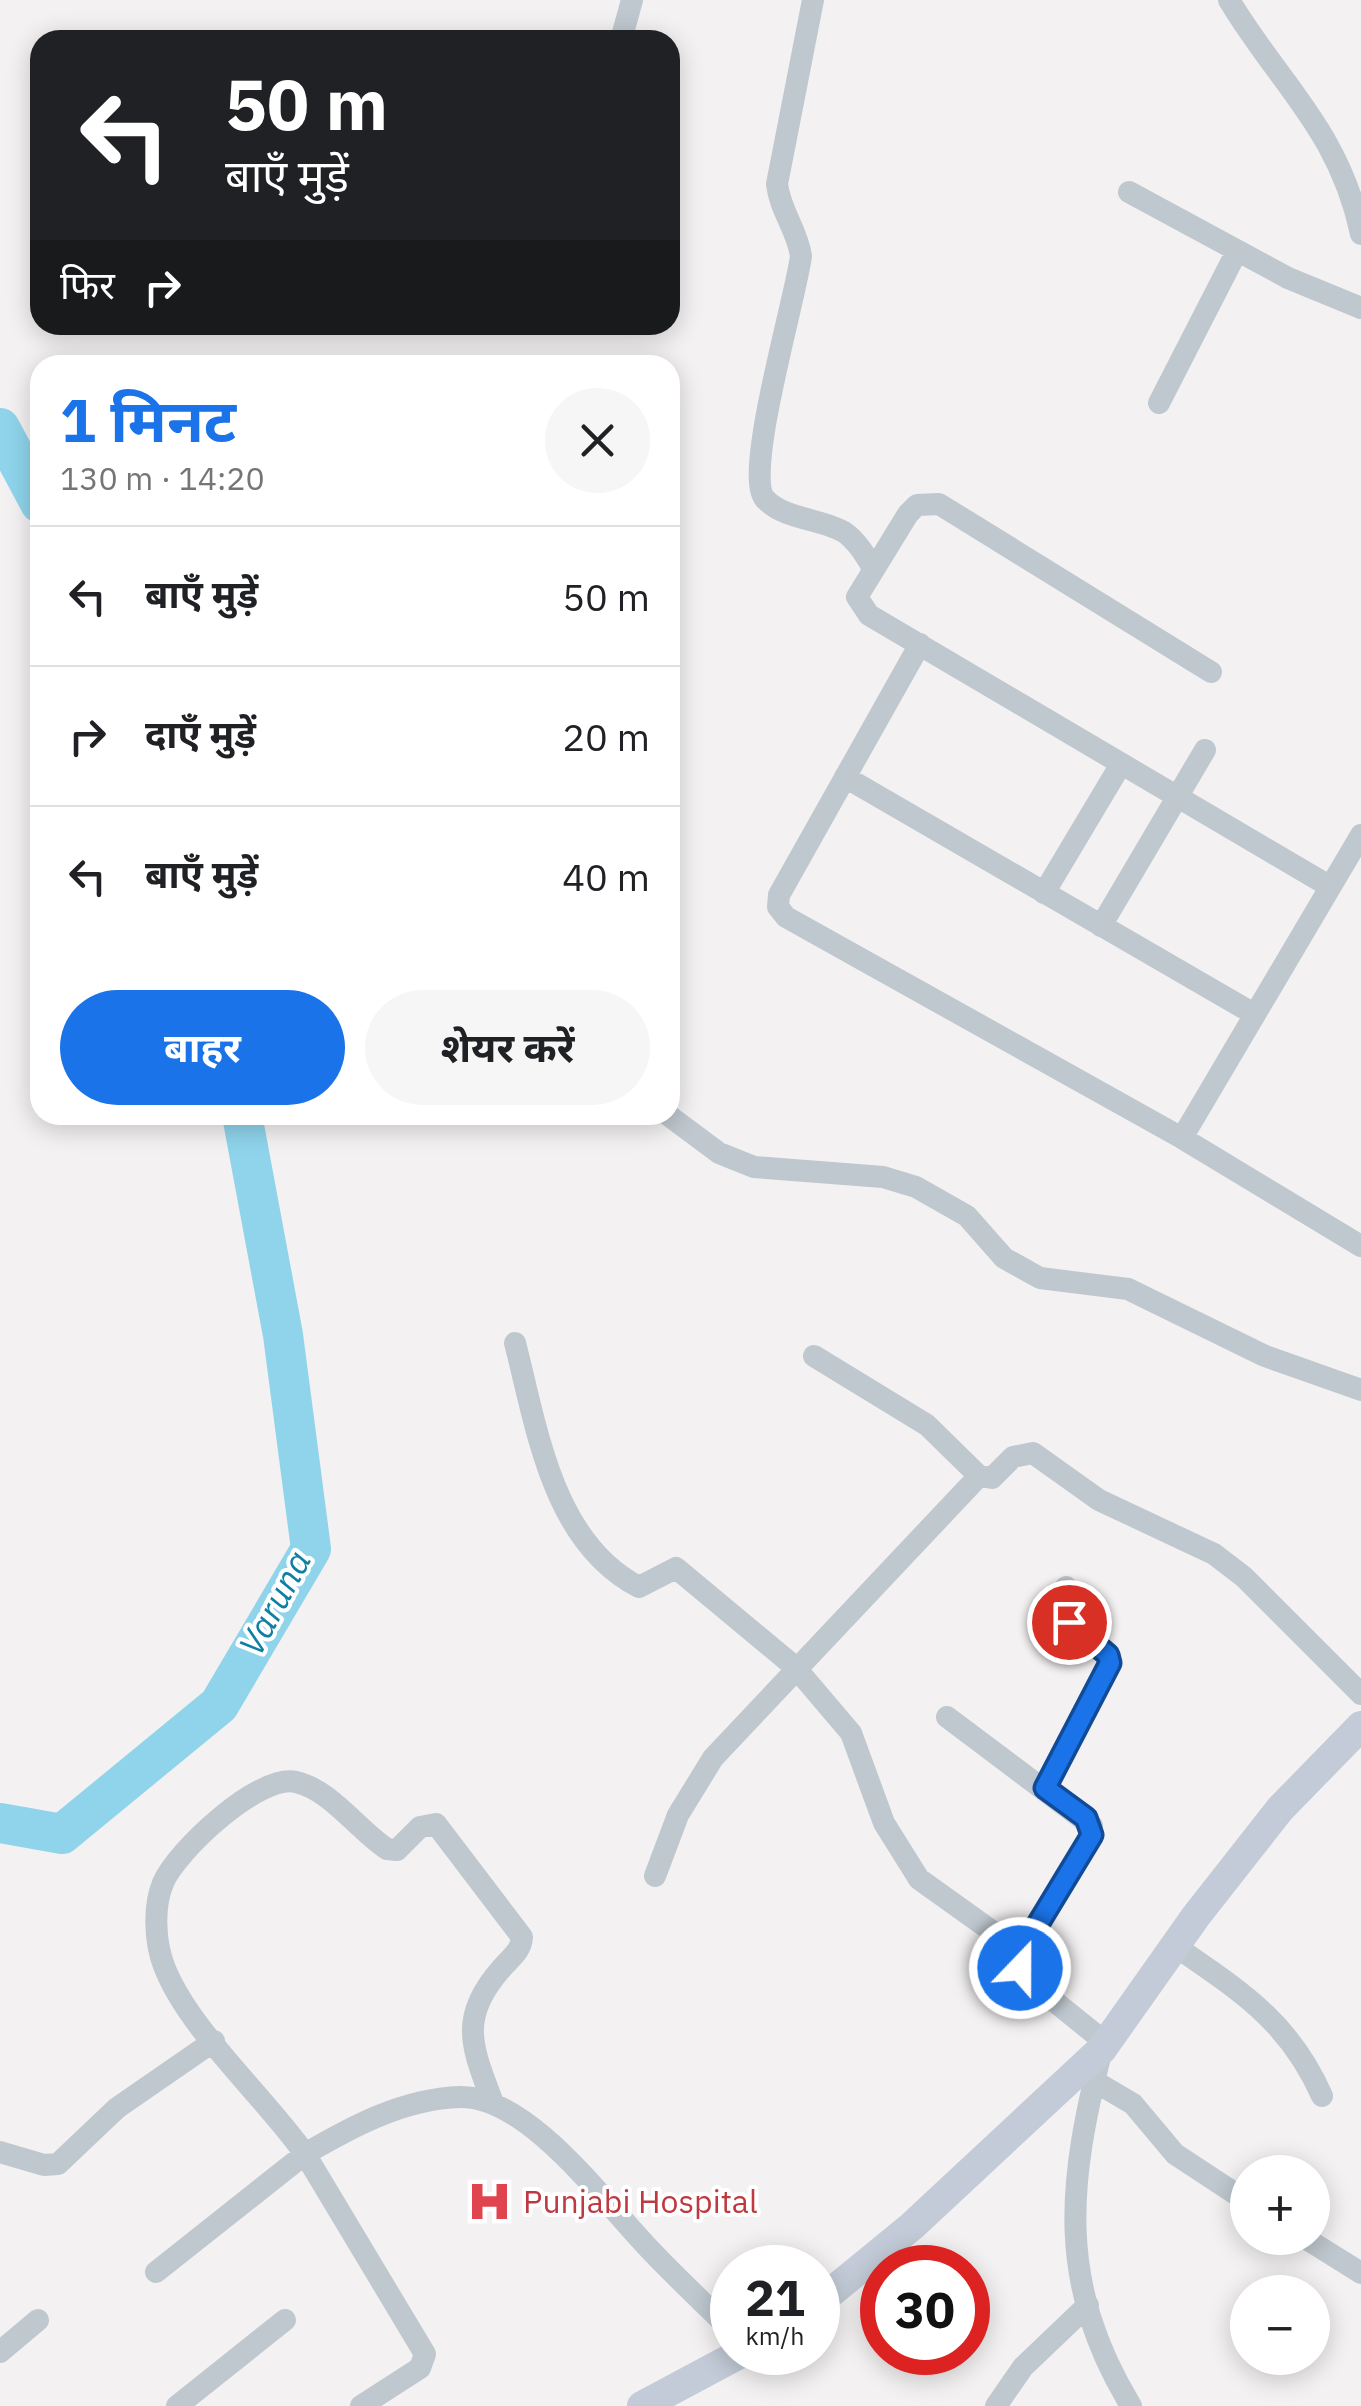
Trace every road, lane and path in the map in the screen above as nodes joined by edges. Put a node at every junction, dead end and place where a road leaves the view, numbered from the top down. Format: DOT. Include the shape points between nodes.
graph roads {
  1 [pos="632,0"];
  2 [pos="812,0"];
  3 [pos="1228,0"];
  4 [pos="624,30"];
  5 [pos="1129,192"];
  6 [pos="1361,234"];
  7 [pos="1238,250"];
  8 [pos="1361,308"];
  9 [pos="1158,403"];
  10 [pos="873,568"];
  11 [pos="920,644"];
  12 [pos="1211,672"];
  13 [pos="1205,750"];
  14 [pos="1121,764"];
  15 [pos="845,777"];
  16 [pos="1178,798"];
  17 [pos="1361,835"];
  18 [pos="1329,886"];
  19 [pos="1044,892"];
  20 [pos="1102,926"];
  21 [pos="1254,1014"];
  22 [pos="680,1124"];
  23 [pos="1182,1138"];
  24 [pos="1361,1246"];
  25 [pos="515,1343"];
  26 [pos="814,1356"];
  27 [pos="1361,1390"];
  28 [pos="979,1476"];
  29 [pos="1066,1587"];
  30 [pos="795,1668"];
  31 [pos="1361,1694"];
  32 [pos="947,1717"];
  33 [pos="1361,1726"];
  34 [pos="1045,1788"];
  35 [pos="655,1876"];
  36 [pos="1175,1946"];
  37 [pos="1021,1952"];
  38 [pos="214,2041"];
  39 [pos="1104,2046"];
  40 [pos="1094,2081"];
  41 [pos="1322,2096"];
  42 [pos="493,2103"];
  43 [pos="0,2152"];
  44 [pos="305,2154"];
  45 [pos="1230,2190"];
  46 [pos="1330,2253"];
  47 [pos="156,2272"];
  48 [pos="1361,2272"];
  49 [pos="840,2285"];
  50 [pos="1088,2305"];
  51 [pos="710,2309"];
  52 [pos="38,2320"];
  53 [pos="284,2320"];
  54 [pos="0,2352"];
  55 [pos="710,2370"];
  56 [pos="177,2406"];
  57 [pos="362,2406"];
  58 [pos="642,2406"];
  59 [pos="996,2406"];
  60 [pos="1131,2406"];
  1 -- 4 [label="street"];
  2 -- 10 [label="street" via="777,184 779,203 798,231 801,256 768,406 760,491 791,514 843,532"];
  3 -- 6 [label="street" via="1315,118 1341,165"];
  5 -- 7 [label="street"];
  7 -- 8 [label="street"];
  7 -- 9 [label="street"];
  10 -- 11 [label="street" via="858,604"];
  10 -- 12 [label="street" via="917,505 939,504"];
  11 -- 14 [label="street"];
  11 -- 15 [label="street"];
  13 -- 16 [label="street"];
  14 -- 16 [label="street"];
  14 -- 19 [label="street"];
  15 -- 19 [label="street"];
  15 -- 23 [label="street" via="780,895 778,907 786,917"];
  16 -- 18 [label="street"];
  16 -- 20 [label="street"];
  17 -- 18 [label="street"];
  18 -- 21 [label="street"];
  19 -- 20 [label="street"];
  20 -- 21 [label="street"];
  21 -- 23 [label="street"];
  22 -- 27 [label="street" via="719,1153 754,1167 916,1187 967,1216 1004,1258 1040,1278 1128,1290 1266,1356"];
  23 -- 24 [label="street"];
  25 -- 30 [label="street" via="549,1472 576,1529 639,1587 676,1568 686,1573"];
  26 -- 28 [label="street" via="927,1425"];
  28 -- 30 [label="street"];
  28 -- 31 [label="street" via="992,1478 1013,1457 1033,1453 1100,1500 1214,1554"];
  29 -- 34 [label="street" via="1069,1622 1110,1663"];
  30 -- 35 [label="street" via="696,1780"];
  30 -- 37 [label="street" via="852,1733 884,1822 919,1879"];
  32 -- 34 [label="street"];
  33 -- 36 [label="street" via="1280,1809"];
  34 -- 37 [label="street" via="1086,1818 1092,1835"];
  36 -- 39 [label="street"];
  36 -- 41 [label="street" via="1264,2010 1298,2050"];
  37 -- 39 [label="street" via="1028,1980"];
  38 -- 42 [label="street" via="163,1963 156,1922 162,1884 230,1810 282,1780 300,1782 387,1849 436,1824 522,1936 470,2027"];
  38 -- 43 [label="street" via="118,2108 58,2164"];
  38 -- 44 [label="street"];
  39 -- 40 [label="street"];
  39 -- 49 [label="street"];
  40 -- 45 [label="street" via="1133,2104 1174,2154"];
  40 -- 50 [label="street" via="1074,2175 1073,2220"];
  42 -- 44 [label="street" via="462,2097 399,2108"];
  42 -- 51 [label="street" via="534,2130"];
  44 -- 47 [label="street"];
  44 -- 57 [label="street" via="425,2354 420,2368"];
  46 -- 48 [label="street"];
  50 -- 59 [label="street" via="1023,2366"];
  50 -- 60 [label="street" via="1094,2333"];
  52 -- 54 [label="street"];
  53 -- 56 [label="street"];
  55 -- 58 [label="street"];
}
